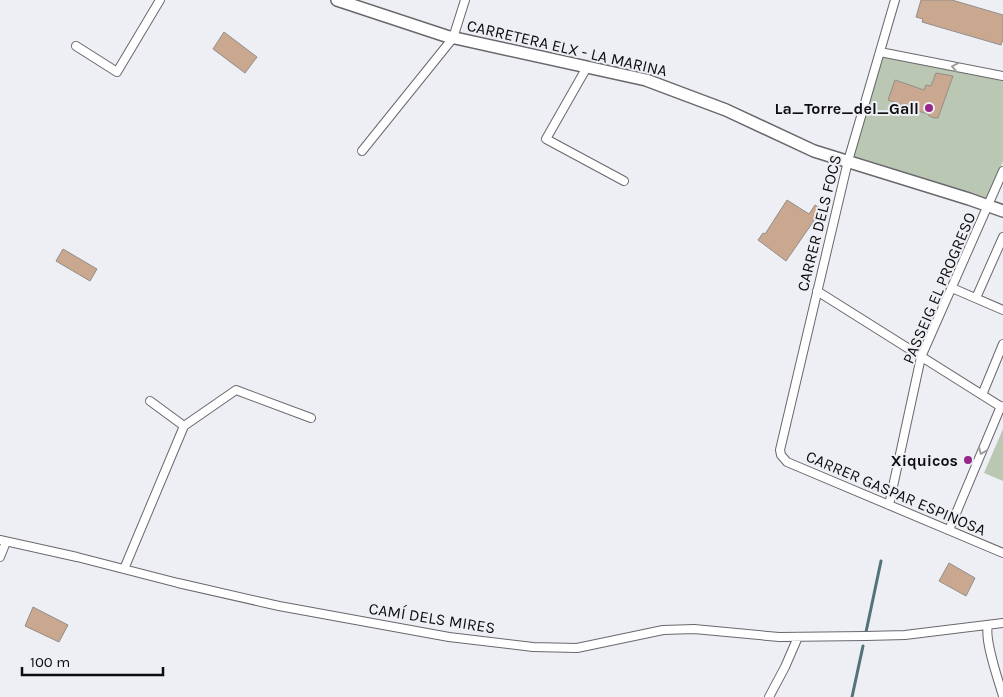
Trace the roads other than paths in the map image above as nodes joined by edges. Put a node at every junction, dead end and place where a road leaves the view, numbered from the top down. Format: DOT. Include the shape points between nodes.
graph roads {
  1 [pos="160,0"];
  2 [pos="336,0"];
  3 [pos="465,0"];
  4 [pos="896,0"];
  5 [pos="453,38"];
  6 [pos="76,46"];
  7 [pos="880,52"];
  8 [pos="587,67"];
  9 [pos="1003,76"];
  10 [pos="362,151"];
  11 [pos="848,161"];
  12 [pos="1003,171"];
  13 [pos="624,181"];
  14 [pos="988,206"];
  15 [pos="1003,211"];
  16 [pos="1003,240"];
  17 [pos="952,288"];
  18 [pos="816,291"];
  19 [pos="976,298"];
  20 [pos="1003,310"];
  21 [pos="1003,344"];
  22 [pos="921,357"];
  23 [pos="982,395"];
  24 [pos="150,401"];
  25 [pos="1002,407"];
  26 [pos="311,418"];
  27 [pos="184,426"];
  28 [pos="781,455"];
  29 [pos="889,505"];
  30 [pos="950,530"];
  31 [pos="3,541"];
  32 [pos="1003,553"];
  33 [pos="0,557"];
  34 [pos="124,569"];
  35 [pos="1003,623"];
  36 [pos="988,625"];
  37 [pos="798,637"];
  38 [pos="1003,696"];
  39 [pos="769,697"];
  1 -- 6 [label="street" via="118,72"];
  2 -- 5 [label="main road, CARRETERA ELX - LA MARINA"];
  3 -- 5 [label="street"];
  4 -- 7 [label="street, CARRER DELS FOCS"];
  5 -- 8 [label="main road, CARRETERA ELX - LA MARINA"];
  5 -- 10 [label="street"];
  9 -- 7 [label="street, one-way"];
  7 -- 11 [label="street, CARRER DELS FOCS"];
  8 -- 11 [label="main road, CARRETERA ELX - LA MARINA" via="646,80 726,110 814,151"];
  8 -- 13 [label="street" via="546,140"];
  11 -- 14 [label="main road, CARRETERA ELX - LA MARINA"];
  11 -- 18 [label="street, CARRER DELS FOCS"];
  12 -- 14 [label="street, PASSEIG EL PROGRESO"];
  14 -- 15 [label="main road, CARRETERA ELX - LA MARINA"];
  14 -- 17 [label="street, PASSEIG EL PROGRESO"];
  16 -- 19 [label="street"];
  17 -- 19 [label="street"];
  17 -- 22 [label="street, PASSEIG EL PROGRESO"];
  18 -- 22 [label="street"];
  18 -- 28 [label="street, CARRER DELS FOCS" via="779,446"];
  19 -- 20 [label="street"];
  21 -- 23 [label="street"];
  22 -- 23 [label="street"];
  22 -- 29 [label="street, PASSEIG EL PROGRESO"];
  23 -- 25 [label="street"];
  24 -- 27 [label="street"];
  25 -- 30 [label="street, one-way"];
  26 -- 27 [label="street" via="236,390"];
  27 -- 34 [label="street"];
  28 -- 29 [label="street, CARRER GASPAR ESPINOSA" via="787,462"];
  29 -- 30 [label="street, CARRER GASPAR ESPINOSA"];
  30 -- 32 [label="street, CARRER GASPAR ESPINOSA"];
  31 -- 33 [label="street"];
  31 -- 34 [label="street, CAMÍ DELS MIRES"];
  34 -- 37 [label="street, CAMÍ DELS MIRES" via="278,606 449,637 533,647 577,648 663,630 694,629"];
  35 -- 36 [label="street, CAMÍ DELS MIRES"];
  36 -- 37 [label="street, CAMÍ DELS MIRES" via="905,634"];
  36 -- 38 [label="street" via="986,631"];
  37 -- 39 [label="street"];
}
